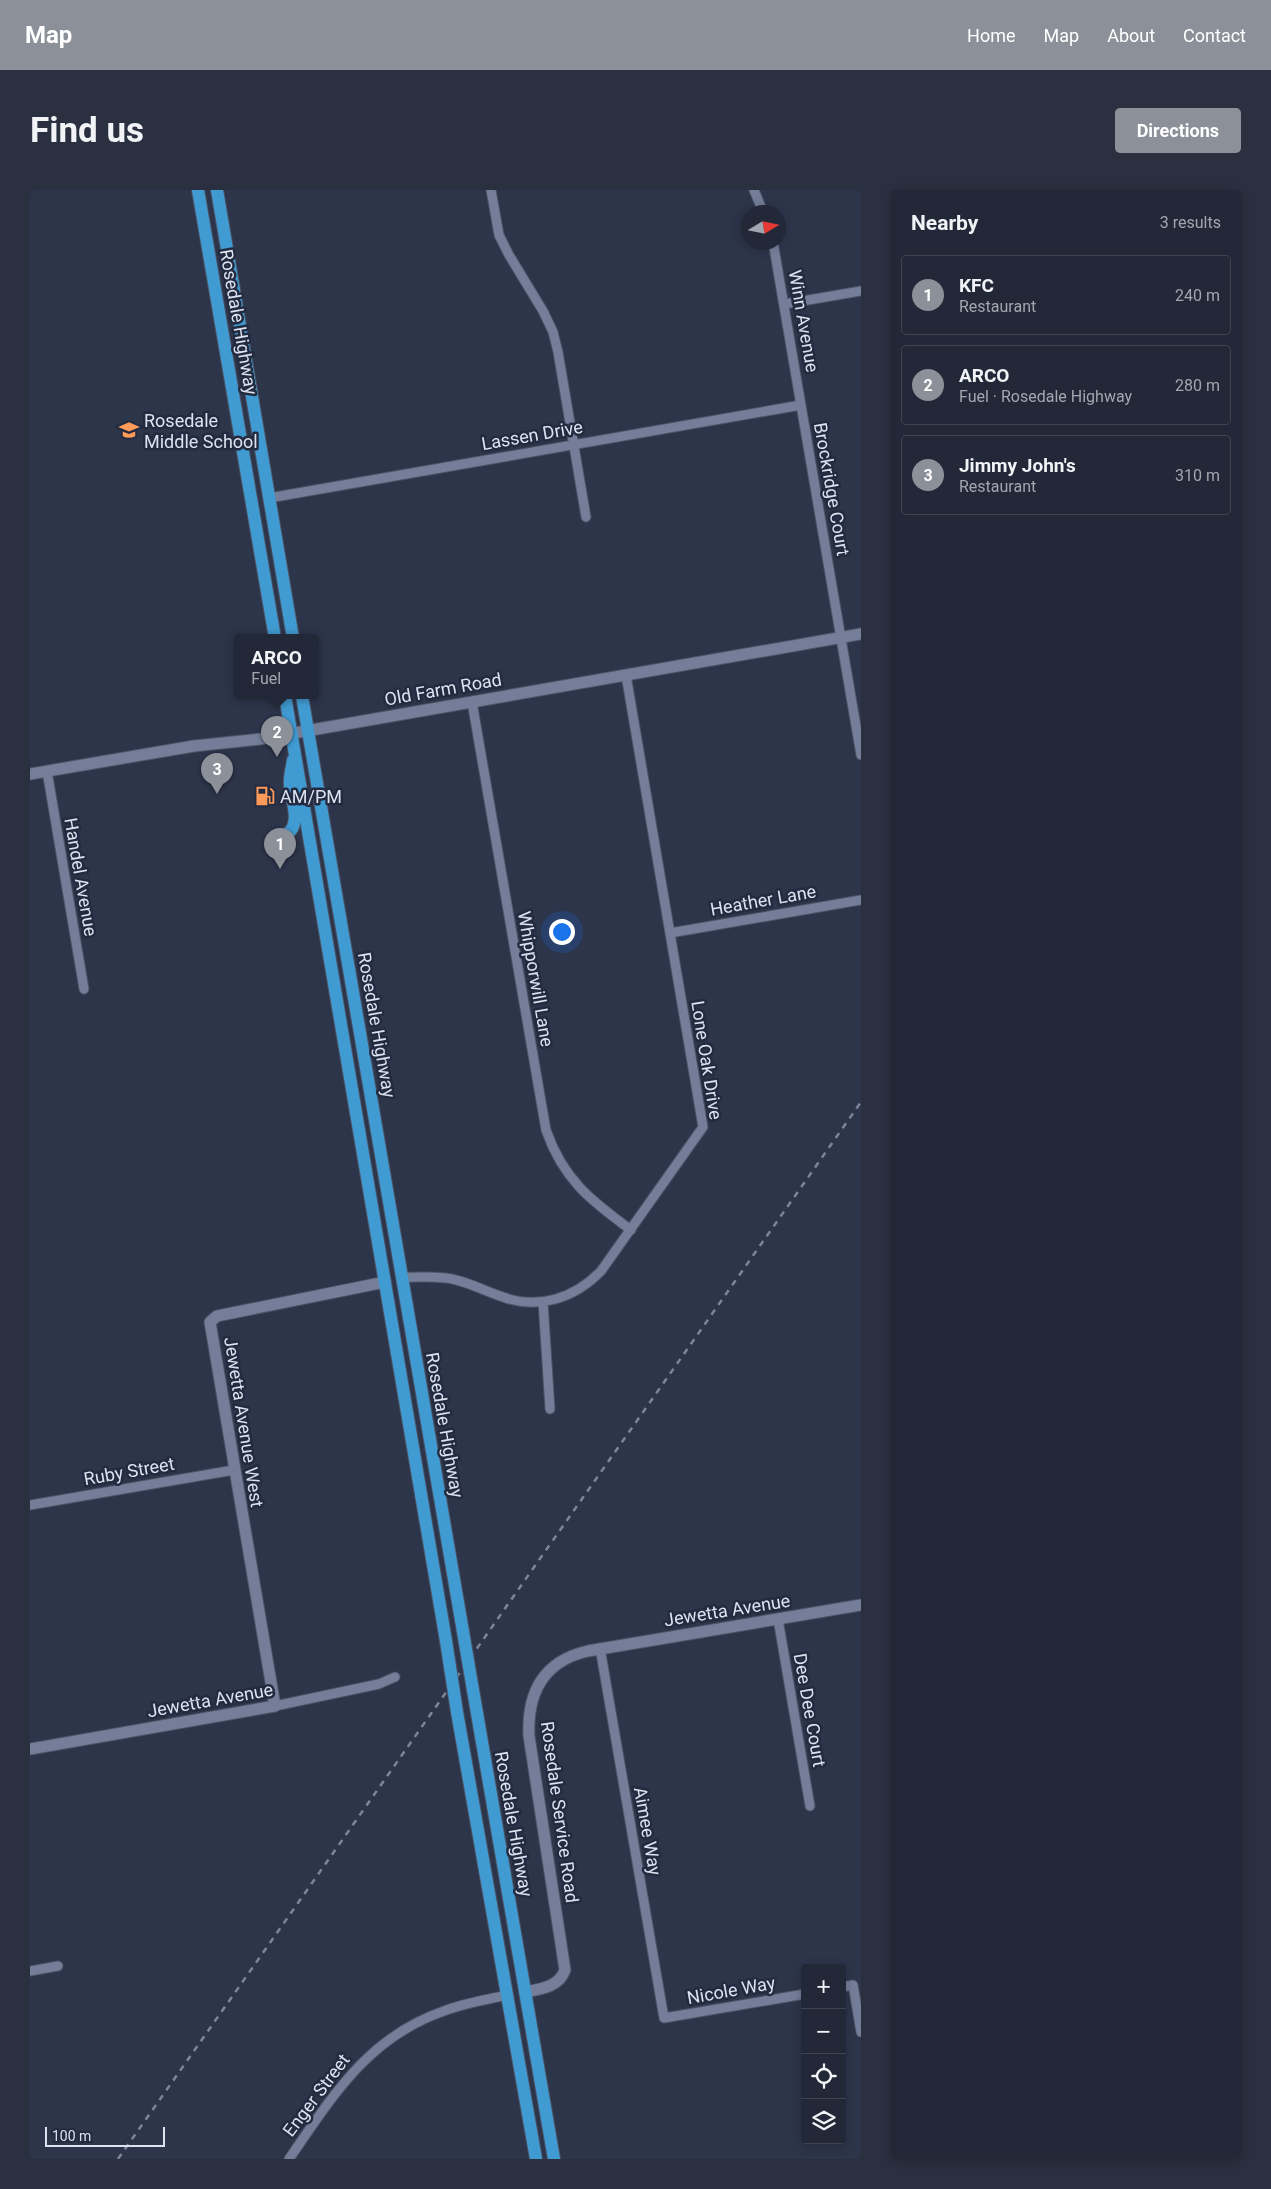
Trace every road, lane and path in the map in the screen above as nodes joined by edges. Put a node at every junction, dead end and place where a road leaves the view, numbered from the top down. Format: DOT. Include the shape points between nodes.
graph roads {
  1 [pos="198,190"];
  2 [pos="217,190"];
  3 [pos="491,190"];
  4 [pos="754,190"];
  5 [pos="761,205"];
  6 [pos="775,250"];
  7 [pos="861,291"];
  8 [pos="785,304"];
  9 [pos="801,405"];
  10 [pos="574,445"];
  11 [pos="250,490"];
  12 [pos="269,498"];
  13 [pos="586,516"];
  14 [pos="283,579"];
  15 [pos="274,634"];
  16 [pos="292,634"];
  17 [pos="861,634"];
  18 [pos="841,638"];
  19 [pos="626,675"];
  20 [pos="285,699"];
  21 [pos="303,699"];
  22 [pos="472,702"];
  23 [pos="308,730"];
  24 [pos="291,733"];
  25 [pos="295,753"];
  26 [pos="861,755"];
  27 [pos="46,771"];
  28 [pos="30,774"];
  29 [pos="287,834"];
  30 [pos="861,900"];
  31 [pos="320,901"];
  32 [pos="670,933"];
  33 [pos="84,990"];
  34 [pos="359,1025"];
  35 [pos="365,1161"];
  36 [pos="631,1230"];
  37 [pos="402,1277"];
  38 [pos="385,1282"];
  39 [pos="544,1302"];
  40 [pos="550,1409"];
  41 [pos="234,1470"];
  42 [pos="435,1474"];
  43 [pos="30,1505"];
  44 [pos="861,1605"];
  45 [pos="778,1620"];
  46 [pos="600,1648"];
  47 [pos="395,1676"];
  48 [pos="275,1706"];
  49 [pos="30,1749"];
  50 [pos="810,1806"];
  51 [pos="476,1819"];
  52 [pos="58,1966"];
  53 [pos="30,1971"];
  54 [pos="846,1987"];
  55 [pos="525,1992"];
  56 [pos="507,1995"];
  57 [pos="801,1995"];
  58 [pos="664,2018"];
  59 [pos="861,2032"];
  60 [pos="544,2102"];
  61 [pos="289,2159"];
  62 [pos="536,2159"];
  63 [pos="554,2159"];
  1 -- 11 [label="main road, Rosedale Highway"];
  2 -- 12 [label="main road, Rosedale Highway"];
  3 -- 10 [label="street" via="499,235 552,332"];
  4 -- 5 [label="street"];
  6 -- 8 [label="street, Winn Avenue"];
  7 -- 8 [label="street"];
  8 -- 9 [label="street, Winn Avenue"];
  9 -- 10 [label="street, Lassen Drive"];
  9 -- 18 [label="street, Brockridge Court"];
  10 -- 12 [label="street, Lassen Drive"];
  10 -- 13 [label="street"];
  11 -- 14 [label="main road" via="261,501 270,546"];
  11 -- 15 [label="main road, Rosedale Highway"];
  12 -- 14 [label="main road, Rosedale Highway"];
  14 -- 16 [label="main road, Rosedale Highway"];
  17 -- 18 [label="street, Old Farm Road"];
  18 -- 19 [label="street, Old Farm Road"];
  18 -- 26 [label="street, Brockridge Court"];
  19 -- 22 [label="street, Old Farm Road"];
  19 -- 32 [label="street, Lone Oak Drive"];
  20 -- 24 [label="main road, Rosedale Highway"];
  21 -- 23 [label="main road, Rosedale Highway"];
  22 -- 23 [label="street, Old Farm Road"];
  22 -- 36 [label="street, Whipporwill Lane" via="546,1130 561,1165 572,1181 595,1204"];
  23 -- 24 [label="street, Old Farm Road"];
  23 -- 34 [label="main road, Rosedale Highway"];
  24 -- 25 [label="main road, Rosedale Highway"];
  24 -- 27 [label="street, Old Farm Road"];
  25 -- 29 [label="main road" via="289,782 296,823"];
  25 -- 31 [label="main road, Rosedale Highway"];
  27 -- 28 [label="street, Old Farm Road"];
  27 -- 33 [label="street, Handel Avenue"];
  30 -- 32 [label="street, Heather Lane"];
  31 -- 34 [label="main road" via="330,912 348,1001"];
  31 -- 35 [label="main road, Rosedale Highway"];
  32 -- 36 [label="street, Lone Oak Drive" via="703,1127"];
  34 -- 37 [label="main road, Rosedale Highway"];
  35 -- 37 [label="main road" via="375,1184 389,1266 392,1272"];
  35 -- 38 [label="main road, Rosedale Highway"];
  36 -- 39 [label="street, Lone Oak Drive" via="592,1280 568,1295"];
  37 -- 39 [label="street, Lone Oak Drive" via="454,1279 514,1301"];
  37 -- 42 [label="main road, Rosedale Highway"];
  38 -- 41 [label="street, Jewetta Avenue West" via="217,1316 210,1322"];
  38 -- 42 [label="main road" via="393,1285 397,1293 422,1435"];
  38 -- 51 [label="main road, Rosedale Highway, bridge"];
  39 -- 40 [label="street"];
  41 -- 43 [label="street, Ruby Street"];
  41 -- 48 [label="street, Jewetta Avenue West"];
  42 -- 55 [label="main road, Rosedale Highway, bridge"];
  44 -- 45 [label="street, Jewetta Avenue"];
  45 -- 46 [label="street, Jewetta Avenue"];
  45 -- 50 [label="street, Dee Dee Court"];
  46 -- 55 [label="street, Rosedale Service Road" via="578,1653 552,1668 539,1684 529,1710 529,1736 565,1966 556,1983"];
  46 -- 58 [label="street, Aimee Way"];
  47 -- 48 [label="street, Jewetta Avenue" via="379,1684"];
  48 -- 49 [label="street, Jewetta Avenue"];
  51 -- 55 [label="main road" via="490,1851 511,1976 519,1990"];
  51 -- 56 [label="main road, Rosedale Highway"];
  52 -- 53 [label="street"];
  54 -- 59 [label="street" via="853,1986"];
  55 -- 60 [label="main road, Rosedale Highway"];
  56 -- 60 [label="main road" via="515,1998 520,2006 535,2085"];
  56 -- 61 [label="street, Enger Street" via="443,2011 387,2040 341,2084"];
  56 -- 62 [label="main road, Rosedale Highway"];
  57 -- 58 [label="street, Nicole Way"];
  60 -- 63 [label="main road, Rosedale Highway"];
}
